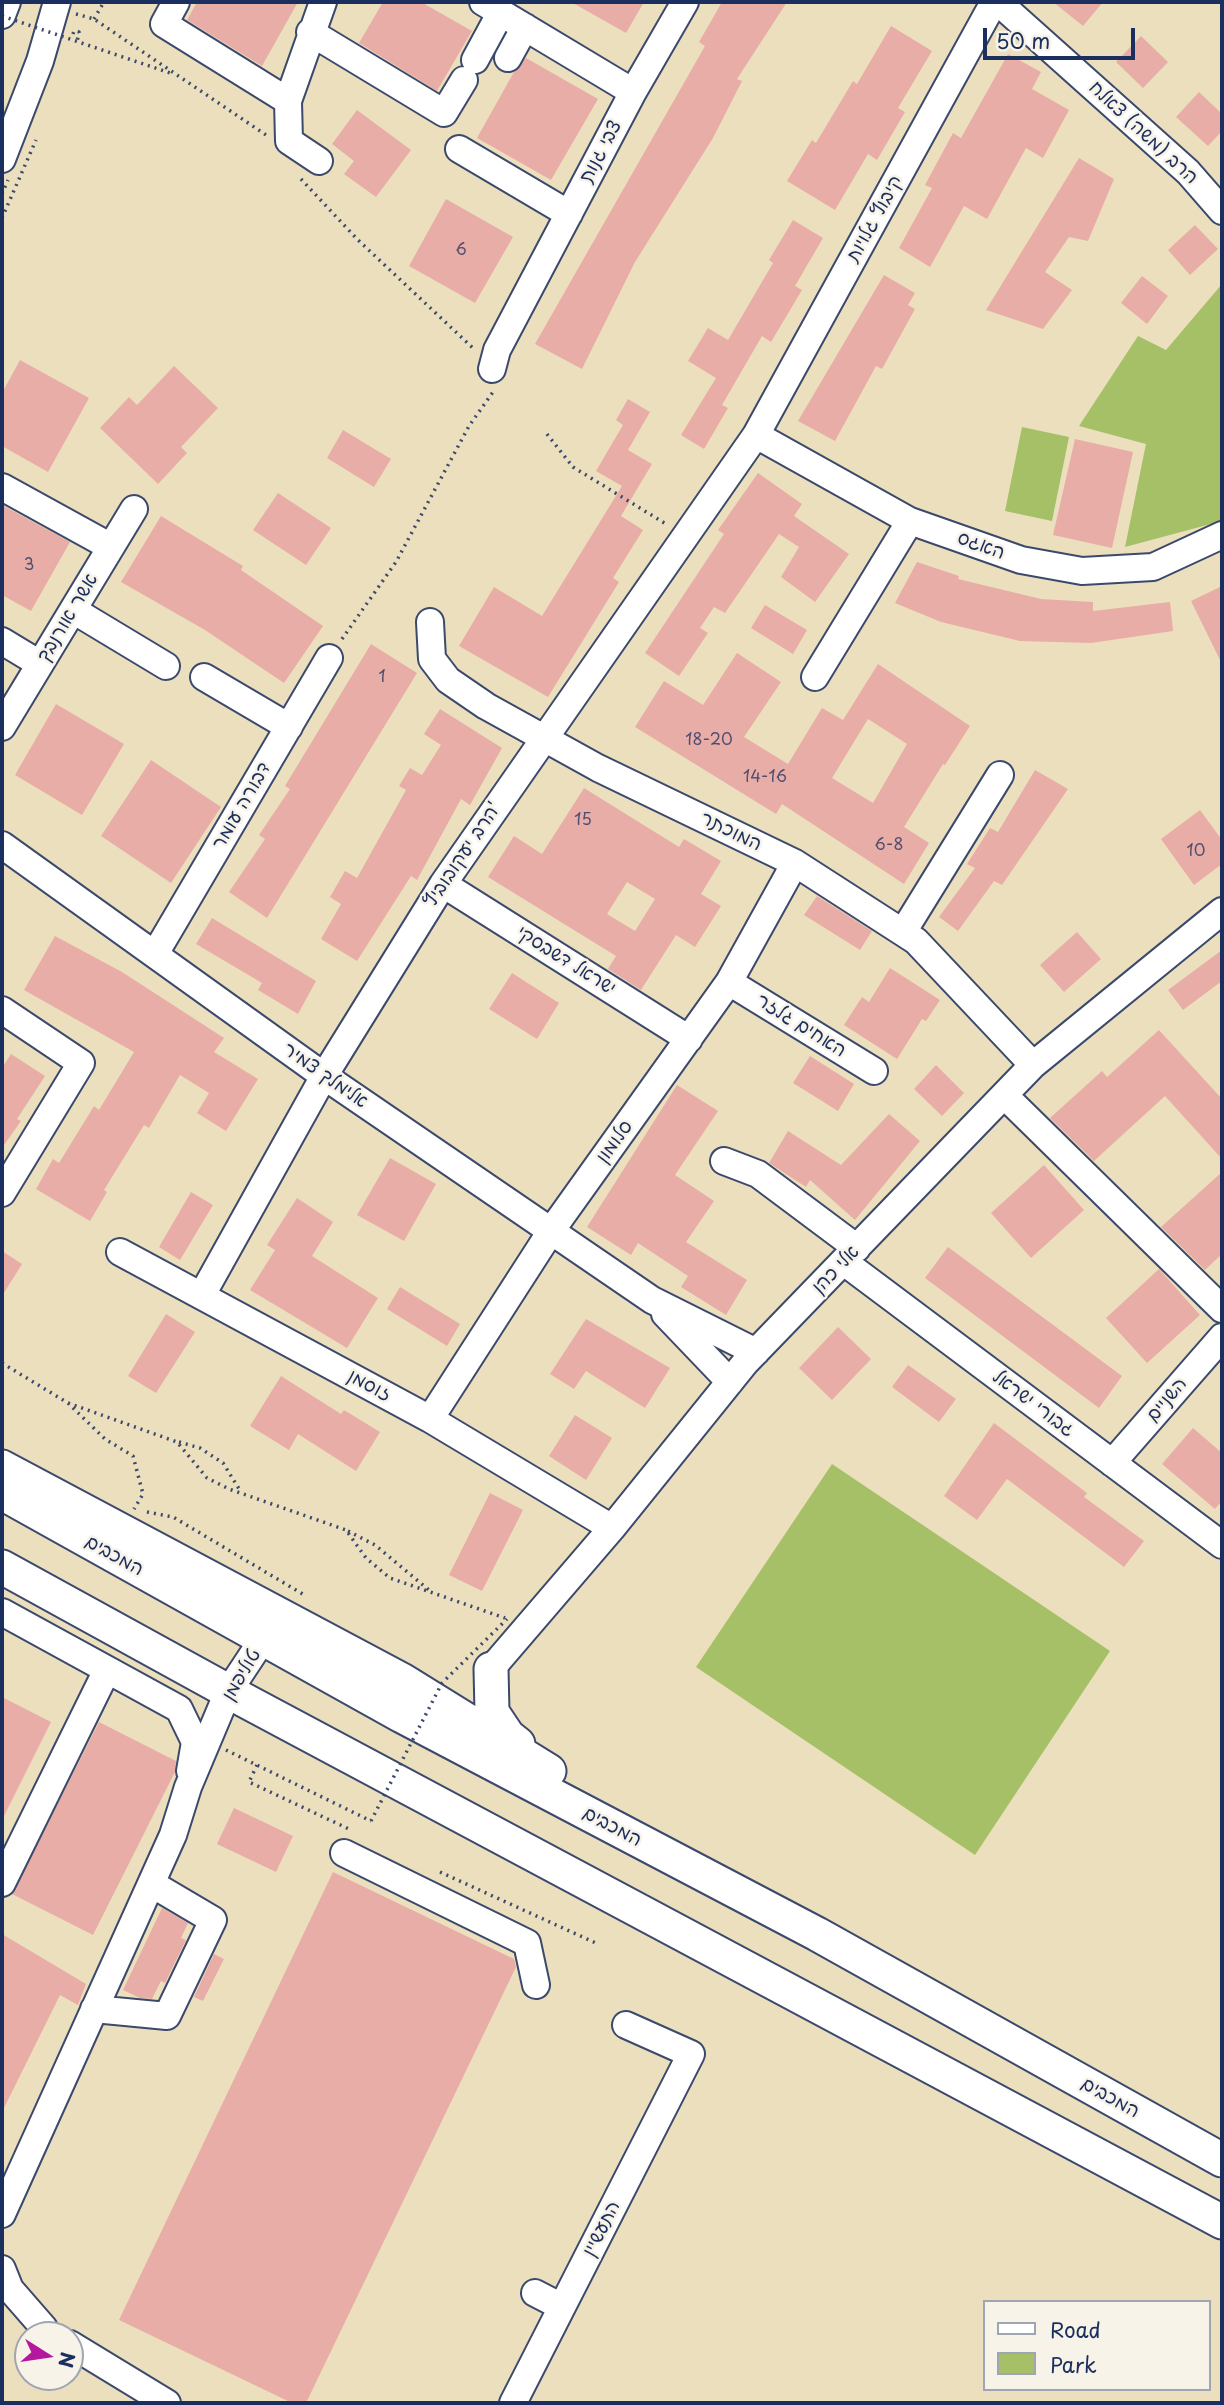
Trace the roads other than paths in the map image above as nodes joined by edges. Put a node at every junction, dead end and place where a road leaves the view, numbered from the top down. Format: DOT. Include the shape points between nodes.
graph roads {
  1 [pos="6,2"];
  2 [pos="176,2"];
  3 [pos="323,2"];
  4 [pos="685,2"];
  5 [pos="996,2"];
  6 [pos="67,8"];
  7 [pos="502,10"];
  8 [pos="2,16"];
  9 [pos="310,32"];
  10 [pos="508,58"];
  11 [pos="633,92"];
  12 [pos="288,101"];
  13 [pos="459,149"];
  14 [pos="2,159"];
  15 [pos="319,161"];
  16 [pos="1222,211"];
  17 [pos="569,214"];
  18 [pos="494,379"];
  19 [pos="756,435"];
  20 [pos="2,487"];
  21 [pos="134,509"];
  22 [pos="909,521"];
  23 [pos="1222,535"];
  24 [pos="111,547"];
  25 [pos="73,610"];
  26 [pos="430,622"];
  27 [pos="2,641"];
  28 [pos="329,658"];
  29 [pos="40,664"];
  30 [pos="166,666"];
  31 [pos="204,677"];
  32 [pos="815,677"];
  33 [pos="2,727"];
  34 [pos="289,727"];
  35 [pos="542,738"];
  36 [pos="1000,775"];
  37 [pos="2,845"];
  38 [pos="795,863"];
  39 [pos="443,884"];
  40 [pos="1222,911"];
  41 [pos="903,932"];
  42 [pos="155,954"];
  43 [pos="729,982"];
  44 [pos="2,1010"];
  45 [pos="689,1039"];
  46 [pos="1033,1065"];
  47 [pos="874,1071"];
  48 [pos="324,1076"];
  49 [pos="1004,1095"];
  50 [pos="724,1161"];
  51 [pos="2,1193"];
  52 [pos="551,1231"];
  53 [pos="120,1252"];
  54 [pos="851,1255"];
  55 [pos="202,1296"];
  56 [pos="652,1300"];
  57 [pos="1222,1309"];
  58 [pos="1222,1337"];
  59 [pos="756,1352"];
  60 [pos="730,1382"];
  61 [pos="430,1419"];
  62 [pos="1112,1463"];
  63 [pos="2,1467"];
  64 [pos="2,1493"];
  65 [pos="612,1528"];
  66 [pos="1222,1545"];
  67 [pos="2,1567"];
  68 [pos="2,1612"];
  69 [pos="263,1639"];
  70 [pos="491,1669"];
  71 [pos="107,1670"];
  72 [pos="402,1680"];
  73 [pos="236,1696"];
  74 [pos="217,1745"];
  75 [pos="188,1787"];
  76 [pos="586,1794"];
  77 [pos="173,1835"];
  78 [pos="352,1844"];
  79 [pos="2,1883"];
  80 [pos="152,1884"];
  81 [pos="817,1934"];
  82 [pos="536,1985"];
  83 [pos="94,2009"];
  84 [pos="626,2025"];
  85 [pos="1222,2160"];
  86 [pos="2,2214"];
  87 [pos="1222,2222"];
  88 [pos="2,2269"];
  89 [pos="535,2293"];
  90 [pos="2,2301"];
  91 [pos="562,2307"];
  92 [pos="34,2321"];
  93 [pos="40,2321"];
  94 [pos="84,2353"];
  95 [pos="167,2403"];
  96 [pos="513,2403"];
  1 -- 8 [label="street"];
  2 -- 12 [label="street" via="164,24"];
  3 -- 9 [label="street"];
  4 -- 11 [label="street, צבי גנות"];
  5 -- 16 [label="street, הרב (משה) צאלח" via="1188,172"];
  5 -- 19 [label="street, קיבוץ גלויות"];
  6 -- 14 [label="street" via="40,61"];
  7 -- 9 [label="street" via="444,113"];
  7 -- 10 [label="street"];
  7 -- 11 [label="street"];
  9 -- 12 [label="street"];
  11 -- 17 [label="street, צבי גנות"];
  12 -- 15 [label="street" via="289,141"];
  13 -- 17 [label="street"];
  17 -- 18 [label="street, צבי גנות" via="497,350"];
  19 -- 22 [label="street, האגס"];
  19 -- 35 [label="street, הרב יעקובוביץ'"];
  20 -- 24 [label="street"];
  21 -- 24 [label="street, אשר אורנבך"];
  22 -- 23 [label="street, האגס" via="1021,561 1082,571 1153,566"];
  22 -- 32 [label="street"];
  24 -- 25 [label="street, אשר אורנבך"];
  25 -- 29 [label="street, אשר אורנבך"];
  25 -- 30 [label="street"];
  26 -- 35 [label="street, המוכתר" via="432,659 449,680"];
  27 -- 29 [label="street"];
  28 -- 34 [label="street, דבורה עומר"];
  29 -- 33 [label="street, אשר אורנבך"];
  31 -- 34 [label="street"];
  34 -- 42 [label="street, דבורה עומר"];
  35 -- 38 [label="street, המוכתר"];
  35 -- 39 [label="street, הרב יעקובוביץ'"];
  36 -- 41 [label="street"];
  37 -- 42 [label="street, אלימלך צמיר"];
  38 -- 41 [label="street, המוכתר"];
  38 -- 43 [label="street, סלומון"];
  39 -- 45 [label="street, ישראל דשבסקי"];
  39 -- 48 [label="street, הרב יעקובוביץ'"];
  40 -- 46 [label="street, אלי כהן"];
  41 -- 46 [label="street, המוכתר" via="916,940"];
  42 -- 48 [label="street, אלימלך צמיר"];
  43 -- 45 [label="street, סלומון"];
  43 -- 47 [label="street, האחים גלזר"];
  44 -- 51 [label="street" via="81,1063"];
  45 -- 52 [label="street, סלומון"];
  46 -- 49 [label="street, אלי כהן"];
  48 -- 52 [label="street, אלימלך צמיר"];
  48 -- 55 [label="street, הרב יעקובוביץ'"];
  49 -- 54 [label="street, אלי כהן"];
  49 -- 57 [label="street"];
  50 -- 54 [label="street, גבורי ישראל" via="758,1174"];
  52 -- 56 [label="street, אלימלך צמיר"];
  52 -- 61 [label="street, סלומון"];
  53 -- 55 [label="street, זוסמן"];
  54 -- 59 [label="street, אלי כהן"];
  54 -- 62 [label="street, גבורי ישראל"];
  55 -- 61 [label="street, זוסמן"];
  56 -- 59 [label="street, אלימלך צמיר"];
  56 -- 60 [label="street, אלימלך צמיר"];
  58 -- 62 [label="street, השניים"];
  59 -- 60 [label="street, אלי כהן"];
  60 -- 65 [label="street, אלי כהן"];
  61 -- 65 [label="street, זוסמן"];
  62 -- 66 [label="street, גבורי ישראל"];
  63 -- 72 [label="main road"];
  64 -- 69 [label="main road, המכבים"];
  65 -- 70 [label="street, אלי כהן" via="517,1623"];
  67 -- 73 [label="main road"];
  68 -- 71 [label="street"];
  69 -- 73 [label="street, טוליפמן"];
  69 -- 81 [label="main road, המכבים"];
  70 -- 72 [label="main road" via="475,1683 452,1692 433,1692"];
  70 -- 76 [label="main road" via="492,1712 508,1736"];
  71 -- 75 [label="street" via="179,1709 195,1742"];
  71 -- 79 [label="street"];
  72 -- 76 [label="main road"];
  73 -- 74 [label="street, טוליפמן"];
  73 -- 87 [label="main road"];
  74 -- 75 [label="street, טוליפמן"];
  74 -- 77 [label="street, טוליפמן" via="203,1794"];
  75 -- 77 [label="street, טוליפמן"];
  76 -- 81 [label="main road"];
  77 -- 80 [label="street, טוליפמן"];
  78 -- 82 [label="street" via="527,1943"];
  80 -- 83 [label="street, טוליפמן"];
  80 -- 83 [label="street" via="213,1920 167,2015"];
  81 -- 85 [label="main road, המכבים"];
  83 -- 86 [label="street, טוליפמן"];
  84 -- 91 [label="street, התעשיין" via="691,2054"];
  88 -- 93 [label="street" via="10,2289"];
  89 -- 91 [label="street"];
  90 -- 92 [label="street"];
  91 -- 96 [label="street, התעשיין"];
  94 -- 95 [label="street"];
}
